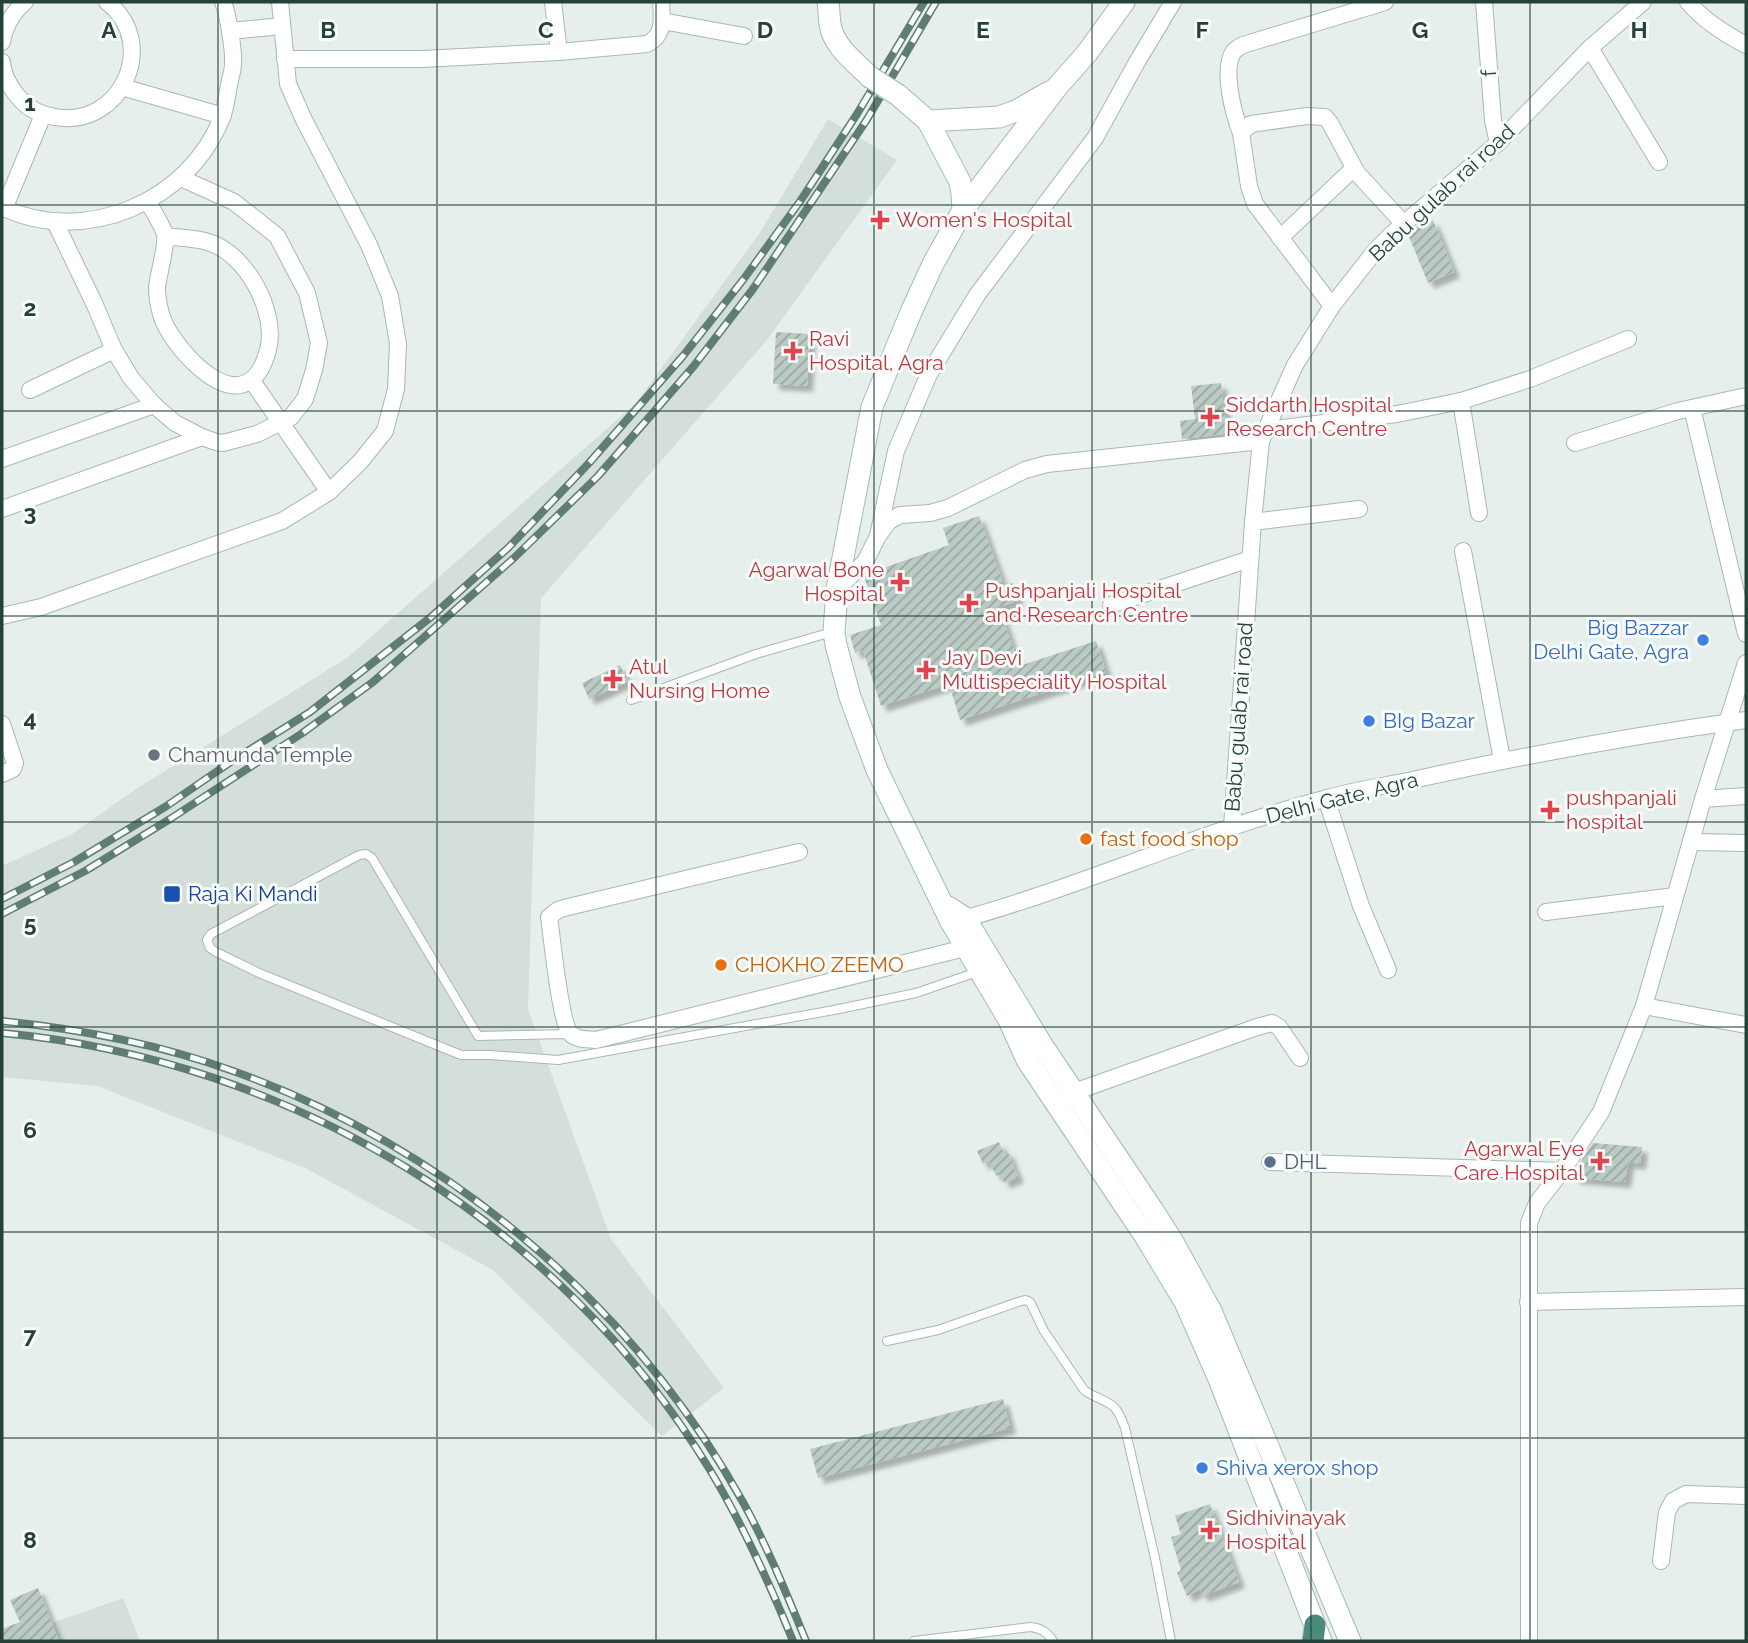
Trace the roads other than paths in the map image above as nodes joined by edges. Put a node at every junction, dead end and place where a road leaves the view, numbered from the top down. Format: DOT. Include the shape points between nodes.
graph roads {
  1 [pos="25,2"];
  2 [pos="107,2"];
  3 [pos="223,2"];
  4 [pos="280,2"];
  5 [pos="553,2"];
  6 [pos="661,2"];
  7 [pos="828,2"];
  8 [pos="1124,2"];
  9 [pos="1173,2"];
  10 [pos="1385,2"];
  11 [pos="1484,2"];
  12 [pos="1643,2"];
  13 [pos="1688,2"];
  14 [pos="662,21"];
  15 [pos="282,26"];
  16 [pos="3,32"];
  17 [pos="230,32"];
  18 [pos="744,36"];
  19 [pos="1746,45"];
  20 [pos="1590,48"];
  21 [pos="559,52"];
  22 [pos="285,59"];
  23 [pos="2,62"];
  24 [pos="122,87"];
  25 [pos="1057,88"];
  26 [pos="43,115"];
  27 [pos="223,116"];
  28 [pos="928,121"];
  29 [pos="1241,133"];
  30 [pos="1498,143"];
  31 [pos="1659,162"];
  32 [pos="1354,168"];
  33 [pos="181,178"];
  34 [pos="148,202"];
  35 [pos="3,208"];
  36 [pos="963,210"];
  37 [pos="55,222"];
  38 [pos="1403,223"];
  39 [pos="166,236"];
  40 [pos="1280,238"];
  41 [pos="1332,306"];
  42 [pos="1628,339"];
  43 [pos="114,350"];
  44 [pos="251,382"];
  45 [pos="30,390"];
  46 [pos="1746,396"];
  47 [pos="1461,401"];
  48 [pos="154,405"];
  49 [pos="1692,408"];
  50 [pos="281,424"];
  51 [pos="1263,436"];
  52 [pos="202,437"];
  53 [pos="1575,443"];
  54 [pos="2,459"];
  55 [pos="329,492"];
  56 [pos="2,509"];
  57 [pos="1359,509"];
  58 [pos="1479,513"];
  59 [pos="1253,522"];
  60 [pos="878,536"];
  61 [pos="1463,551"];
  62 [pos="1250,559"];
  63 [pos="837,589"];
  64 [pos="1111,605"];
  65 [pos="2,614"];
  66 [pos="834,632"];
  67 [pos="1746,635"];
  68 [pos="1746,663"];
  69 [pos="631,700"];
  70 [pos="1746,720"];
  71 [pos="2,723"];
  72 [pos="1726,723"];
  73 [pos="1502,760"];
  74 [pos="2,774"];
  75 [pos="1746,796"];
  76 [pos="1326,798"];
  77 [pos="1703,799"];
  78 [pos="1232,827"];
  79 [pos="1692,842"];
  80 [pos="1746,843"];
  81 [pos="799,852"];
  82 [pos="1675,896"];
  83 [pos="1546,912"];
  84 [pos="958,920"];
  85 [pos="972,945"];
  86 [pos="987,969"];
  87 [pos="1388,970"];
  88 [pos="1644,1006"];
  89 [pos="1746,1025"];
  90 [pos="570,1034"];
  91 [pos="1300,1059"];
  92 [pos="1065,1096"];
  93 [pos="1270,1162"];
  94 [pos="1123,1164"];
  95 [pos="1562,1171"];
  96 [pos="1104,1175"];
  97 [pos="1746,1297"];
  98 [pos="1528,1302"];
  99 [pos="887,1341"];
  100 [pos="1238,1399"];
  101 [pos="1746,1496"];
  102 [pos="1661,1561"];
  103 [pos="1316,1636"];
  104 [pos="914,1641"];
  105 [pos="1053,1641"];
  106 [pos="1171,1641"];
  107 [pos="1350,1641"];
  108 [pos="1530,1641"];
  1 -- 16 [label="street"];
  2 -- 24 [label="street" via="126,25 132,46 131,68"];
  3 -- 17 [label="street"];
  4 -- 15 [label="street"];
  5 -- 21 [label="street"];
  6 -- 14 [label="street"];
  7 -- 28 [label="main road, bridge" via="830,26 840,47 870,77"];
  8 -- 25 [label="main road"];
  9 -- 60 [label="street" via="1095,138 977,295 929,374 896,451"];
  10 -- 29 [label="street" via="1234,51 1230,92"];
  11 -- 30 [label="street, f"];
  12 -- 20 [label="street, Babu gulab rai road"];
  13 -- 19 [label="street"];
  14 -- 18 [label="street"];
  14 -- 21 [label="street" via="660,33 647,44"];
  15 -- 17 [label="street"];
  15 -- 22 [label="street"];
  17 -- 27 [label="street" via="233,64"];
  20 -- 30 [label="street, Babu gulab rai road"];
  20 -- 31 [label="street"];
  21 -- 22 [label="street"];
  22 -- 55 [label="street" via="288,84 390,296 398,344 396,389 385,431"];
  23 -- 26 [label="street" via="11,89"];
  24 -- 26 [label="street" via="107,104 88,115 66,119"];
  24 -- 27 [label="street"];
  25 -- 28 [label="main road" via="999,117"];
  25 -- 36 [label="main road"];
  26 -- 35 [label="street"];
  27 -- 33 [label="street" via="205,149"];
  28 -- 36 [label="main road" via="960,182"];
  29 -- 32 [label="street" via="1251,124 1322,115"];
  29 -- 40 [label="street" via="1255,204"];
  30 -- 38 [label="street, Babu gulab rai road"];
  32 -- 38 [label="street"];
  32 -- 40 [label="street"];
  33 -- 34 [label="street"];
  33 -- 50 [label="street" via="234,202 277,236 307,293 320,343 305,399"];
  34 -- 37 [label="street" via="119,215"];
  34 -- 39 [label="street"];
  35 -- 37 [label="street"];
  36 -- 63 [label="main road" via="933,264 872,407"];
  37 -- 43 [label="street"];
  38 -- 41 [label="street, Babu gulab rai road"];
  39 -- 44 [label="street" via="158,288 161,316 170,333 201,371 225,385"];
  39 -- 44 [label="street" via="209,242 231,254 257,285 267,311 269,348"];
  40 -- 41 [label="street"];
  41 -- 51 [label="street, Babu gulab rai road" via="1295,365"];
  42 -- 47 [label="street"];
  43 -- 45 [label="street"];
  43 -- 48 [label="street"];
  44 -- 50 [label="street"];
  46 -- 49 [label="street"];
  47 -- 51 [label="street"];
  47 -- 58 [label="street"];
  48 -- 52 [label="street"];
  48 -- 54 [label="street"];
  49 -- 53 [label="street"];
  49 -- 67 [label="street"];
  50 -- 52 [label="street" via="223,443"];
  50 -- 55 [label="street"];
  51 -- 59 [label="street, Babu gulab rai road"];
  51 -- 60 [label="street" via="1035,467 948,508 900,515"];
  52 -- 56 [label="street"];
  55 -- 65 [label="street" via="282,521 41,607"];
  57 -- 59 [label="street"];
  59 -- 62 [label="street, Babu gulab rai road"];
  60 -- 63 [label="street" via="865,562"];
  61 -- 73 [label="street"];
  62 -- 64 [label="street"];
  62 -- 78 [label="street, Babu gulab rai road"];
  63 -- 66 [label="main road"];
  66 -- 69 [label="lane" via="756,654"];
  66 -- 84 [label="main road" via="850,697 877,770 941,901"];
  68 -- 72 [label="street"];
  70 -- 72 [label="street, Delhi Gate, Agra"];
  71 -- 74 [label="street" via="15,763"];
  72 -- 73 [label="street, Delhi Gate, Agra"];
  72 -- 77 [label="street"];
  73 -- 76 [label="street, Delhi Gate, Agra"];
  75 -- 77 [label="street"];
  76 -- 78 [label="street, Delhi Gate, Agra"];
  76 -- 87 [label="street" via="1361,906"];
  77 -- 79 [label="street"];
  78 -- 84 [label="street, Delhi Gate, Agra"];
  79 -- 80 [label="street"];
  79 -- 82 [label="street"];
  81 -- 90 [label="street" via="552,913 562,1006"];
  82 -- 83 [label="street"];
  82 -- 88 [label="street"];
  84 -- 85 [label="main road"];
  85 -- 86 [label="main road"];
  85 -- 90 [label="street" via="596,1040"];
  86 -- 90 [label="lane" via="902,996 558,1060 461,1055 259,973 216,952 207,940 366,854 478,1036"];
  86 -- 92 [label="main road" via="1042,1045"];
  88 -- 89 [label="street"];
  88 -- 95 [label="street" via="1601,1112"];
  91 -- 92 [label="street" via="1272,1023"];
  92 -- 94 [label="main road"];
  92 -- 96 [label="main road"];
  93 -- 95 [label="street"];
  94 -- 96 [label="main road"];
  94 -- 100 [label="main road" via="1211,1311"];
  95 -- 98 [label="street" via="1537,1203 1529,1223"];
  96 -- 100 [label="main road" via="1146,1236"];
  97 -- 98 [label="street"];
  98 -- 108 [label="street"];
  99 -- 106 [label="lane" via="1030,1302 1084,1390 1119,1413"];
  100 -- 103 [label="main road"];
  100 -- 107 [label="main road"];
  101 -- 102 [label="street" via="1686,1494 1673,1500 1667,1512"];
  104 -- 105 [label="lane" via="1030,1627 1045,1632"];
}
